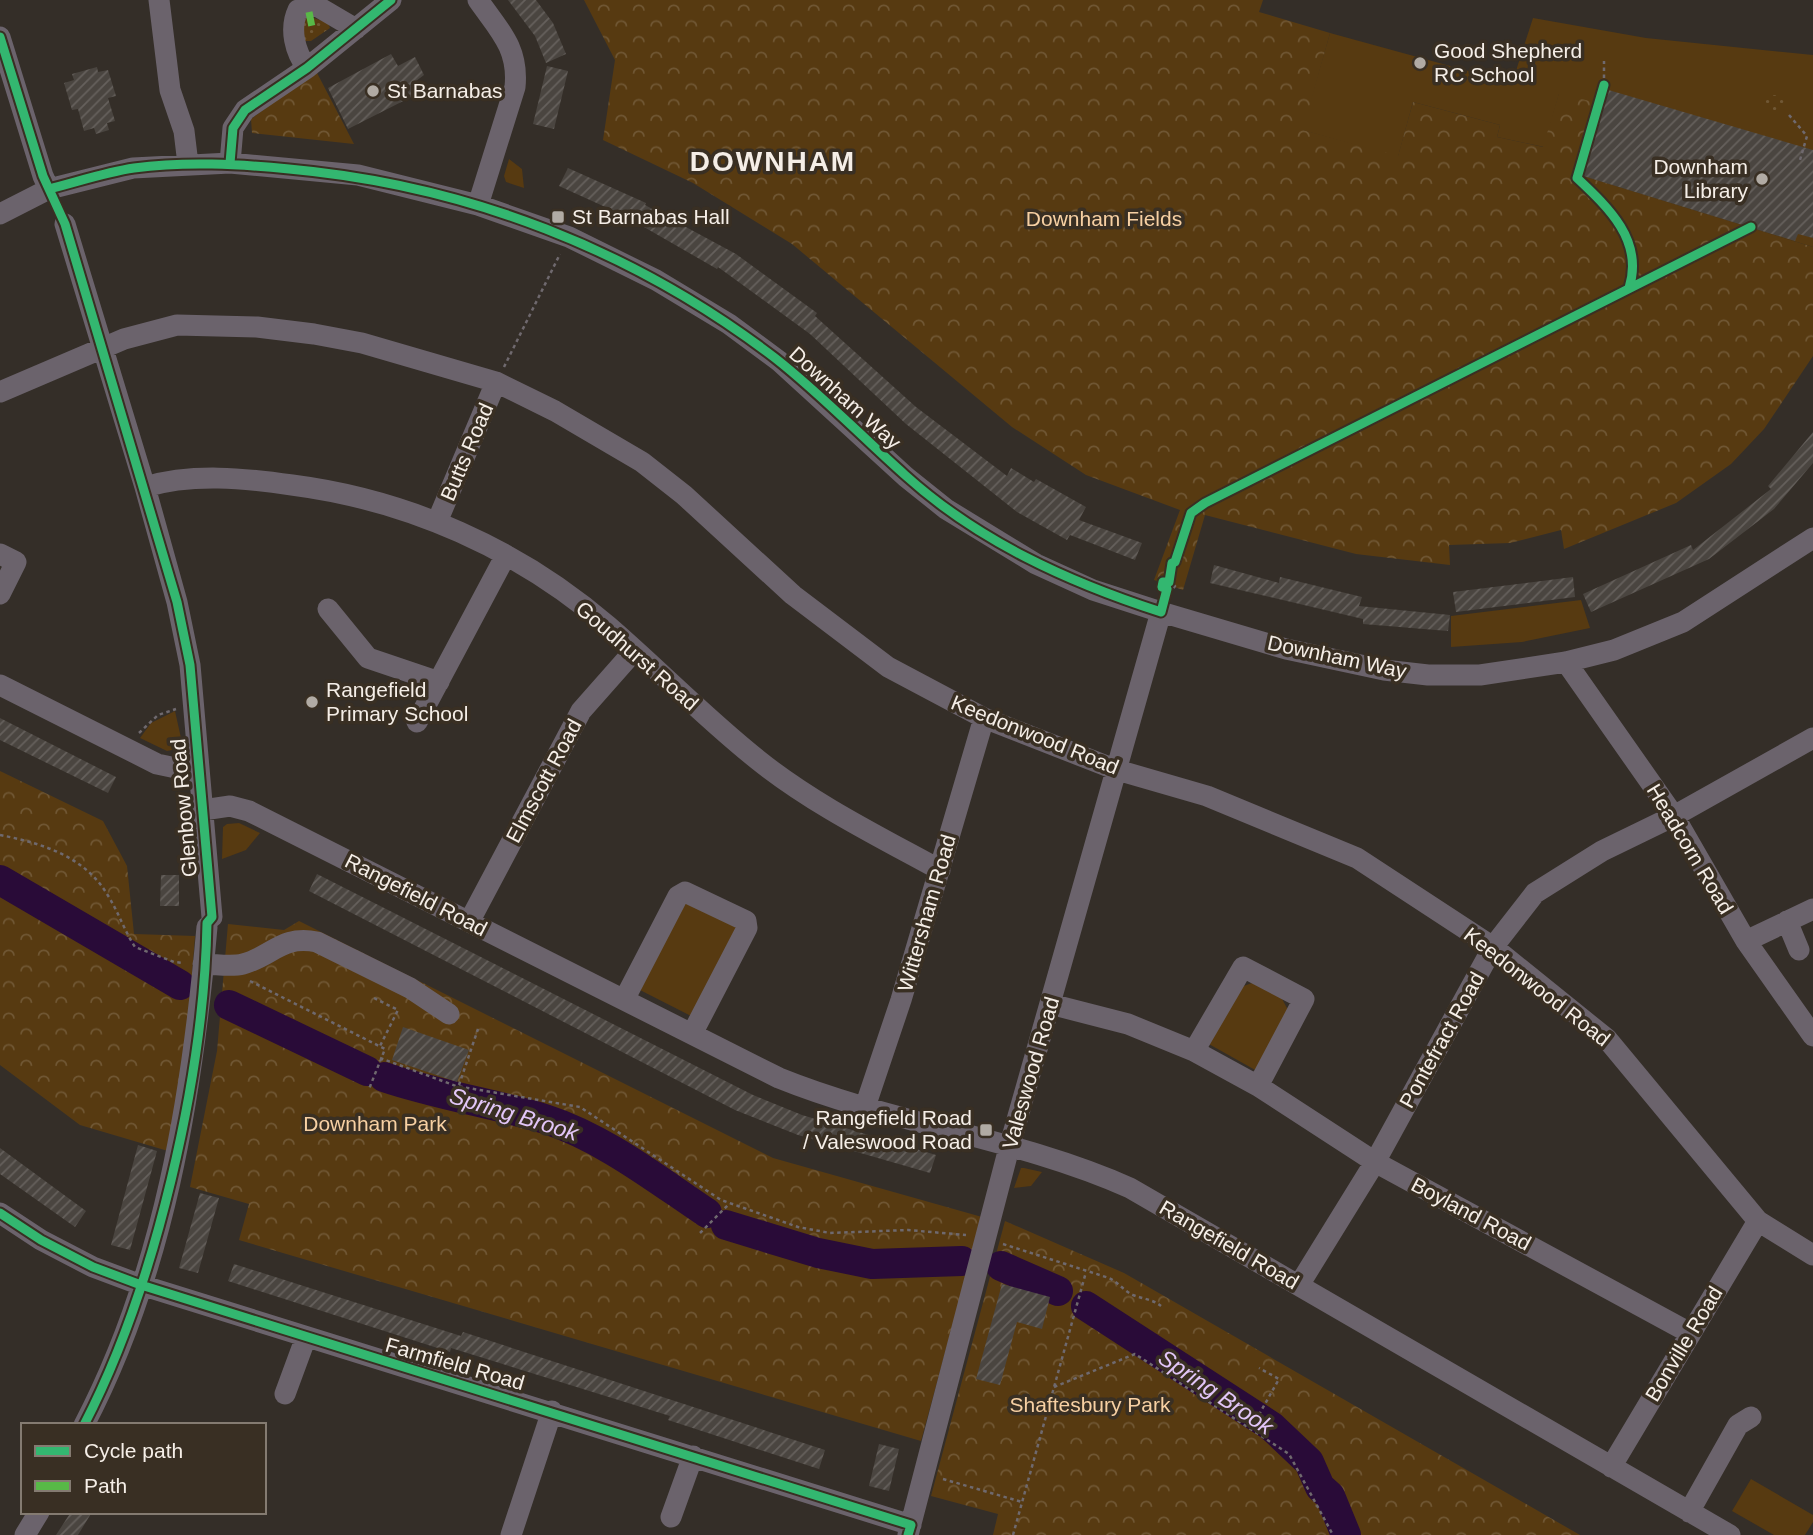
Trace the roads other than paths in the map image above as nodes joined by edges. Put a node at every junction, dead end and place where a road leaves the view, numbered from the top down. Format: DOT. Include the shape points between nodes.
graph roads {
  1 [pos="159,0"];
  2 [pos="391,0"];
  3 [pos="478,0"];
  4 [pos="356,29"];
  5 [pos="0,37"];
  6 [pos="307,68"];
  7 [pos="230,163"];
  8 [pos="188,164"];
  9 [pos="49,189"];
  10 [pos="478,205"];
  11 [pos="0,214"];
  12 [pos="65,224"];
  13 [pos="102,348"];
  14 [pos="496,382"];
  15 [pos="0,392"];
  16 [pos="145,487"];
  17 [pos="437,522"];
  18 [pos="1813,538"];
  19 [pos="0,554"];
  20 [pos="506,555"];
  21 [pos="0,594"];
  22 [pos="328,609"];
  23 [pos="1161,612"];
  24 [pos="634,651"];
  25 [pos="1566,662"];
  26 [pos="439,682"];
  27 [pos="0,685"];
  28 [pos="984,718"];
  29 [pos="416,722"];
  30 [pos="1813,738"];
  31 [pos="198,765"];
  32 [pos="1117,770"];
  33 [pos="203,810"];
  34 [pos="1674,816"];
  35 [pos="940,870"];
  36 [pos="469,922"];
  37 [pos="1800,928"];
  38 [pos="1746,941"];
  39 [pos="1493,947"];
  40 [pos="204,964"];
  41 [pos="624,1000"];
  42 [pos="1050,1003"];
  43 [pos="449,1014"];
  44 [pos="692,1034"];
  45 [pos="1813,1036"];
  46 [pos="1194,1051"];
  47 [pos="1258,1086"];
  48 [pos="865,1107"];
  49 [pos="1009,1148"];
  50 [pos="1375,1162"];
  51 [pos="0,1213"];
  52 [pos="1759,1221"];
  53 [pos="1813,1255"];
  54 [pos="141,1285"];
  55 [pos="1298,1285"];
  56 [pos="1690,1333"];
  57 [pos="306,1337"];
  58 [pos="285,1394"];
  59 [pos="552,1410"];
  60 [pos="1751,1417"];
  61 [pos="85,1423"];
  62 [pos="693,1456"];
  63 [pos="1611,1467"];
  64 [pos="1689,1512"];
  65 [pos="38,1514"];
  66 [pos="671,1517"];
  67 [pos="910,1530"];
  68 [pos="25,1535"];
  69 [pos="511,1535"];
  70 [pos="1730,1535"];
  1 -- 8 [label="street" via="170,89 184,131"];
  2 -- 4 [label="street"];
  3 -- 10 [label="street" via="514,52 517,72"];
  4 -- 6 [label="street"];
  4 -- 6 [label="street" via="315,5 298,10 295,40 298,56"];
  5 -- 9 [label="street"];
  6 -- 7 [label="street" via="245,110 233,128"];
  7 -- 8 [label="street, Downham Way"];
  7 -- 10 [label="street, Downham Way" via="358,175"];
  8 -- 9 [label="street, Downham Way" via="132,168"];
  9 -- 11 [label="street, Downham Way"];
  10 -- 23 [label="street, Downham Way" via="569,237 656,280 779,361 946,509 1036,564 1093,590"];
  12 -- 13 [label="street, Glenbow Road"];
  13 -- 14 [label="street, Keedonwood Road" via="177,325 257,327 362,343"];
  13 -- 15 [label="street, Keedonwood Road"];
  13 -- 16 [label="street, Glenbow Road"];
  14 -- 17 [label="street, Butts Road"];
  14 -- 28 [label="street, Keedonwood Road" via="642,462 831,626 888,667"];
  16 -- 17 [label="street, Goudhurst Road" via="203,478 262,481 362,498"];
  16 -- 31 [label="street, Glenbow Road" via="190,665"];
  17 -- 20 [label="street, Goudhurst Road"];
  18 -- 25 [label="street, Downham Way" via="1683,622 1614,650"];
  19 -- 21 [label="street" via="16,562"];
  20 -- 24 [label="street, Goudhurst Road" via="607,625"];
  20 -- 26 [label="street"];
  22 -- 26 [label="street" via="368,658"];
  23 -- 25 [label="street, Downham Way" via="1286,649 1384,670 1480,675"];
  23 -- 32 [label="street, Valeswood Road"];
  24 -- 35 [label="street, Goudhurst Road" via="769,768 846,819"];
  24 -- 36 [label="street, Elmscott Road" via="581,711"];
  25 -- 34 [label="street, Headcorn Road"];
  26 -- 29 [label="street"];
  27 -- 31 [label="street" via="157,764 176,768"];
  28 -- 32 [label="street, Keedonwood Road"];
  28 -- 35 [label="street, Wittersham Road"];
  30 -- 34 [label="street, Pontefract Road"];
  31 -- 33 [label="street, Glenbow Road"];
  32 -- 39 [label="street, Keedonwood Road" via="1207,796 1357,858"];
  32 -- 42 [label="street, Valeswood Road"];
  33 -- 36 [label="street, Rangefield Road" via="230,806 249,811"];
  33 -- 40 [label="street, Glenbow Road" via="209,922"];
  34 -- 38 [label="street, Headcorn Road"];
  34 -- 39 [label="street, Pontefract Road" via="1602,851 1535,893"];
  35 -- 48 [label="street, Wittersham Road"];
  36 -- 41 [label="street, Rangefield Road"];
  37 -- 38 [label="street"];
  38 -- 45 [label="street, Headcorn Road"];
  39 -- 50 [label="street, Pontefract Road"];
  39 -- 52 [label="street, Keedonwood Road" via="1607,1039"];
  40 -- 43 [label="street" via="244,963 286,942 317,942 410,988"];
  40 -- 54 [label="street, Glenbow Road" via="183,1117"];
  41 -- 44 [label="street, Rangefield Road"];
  41 -- 44 [label="street" via="678,896 685,892 746,920 747,928"];
  42 -- 46 [label="street, Boyland Road" via="1147,1031"];
  42 -- 49 [label="street, Valeswood Road"];
  44 -- 48 [label="street, Rangefield Road" via="779,1078"];
  46 -- 47 [label="street, Boyland Road"];
  46 -- 47 [label="street" via="1243,967 1304,999"];
  47 -- 50 [label="street, Boyland Road"];
  48 -- 49 [label="street, Rangefield Road"];
  49 -- 55 [label="street, Rangefield Road" via="1129,1188"];
  49 -- 67 [label="street, Valeswood Road"];
  50 -- 55 [label="street, Pontefract Road"];
  50 -- 56 [label="street, Boyland Road"];
  51 -- 54 [label="street, Farmfield Road" via="41,1240"];
  52 -- 53 [label="street, Keedonwood Road"];
  52 -- 56 [label="street, Bonville Road"];
  54 -- 57 [label="street, Farmfield Road"];
  54 -- 61 [label="street, Glenbow Road" via="117,1354"];
  55 -- 63 [label="street, Rangefield Road"];
  56 -- 63 [label="street, Bonville Road"];
  57 -- 58 [label="street"];
  57 -- 59 [label="street, Farmfield Road"];
  59 -- 62 [label="street, Farmfield Road"];
  59 -- 69 [label="street"];
  60 -- 64 [label="street" via="1738,1425"];
  62 -- 66 [label="street"];
  62 -- 67 [label="street, Farmfield Road"];
  63 -- 64 [label="street, Rangefield Road"];
  64 -- 70 [label="street, Rangefield Road"];
  65 -- 68 [label="street"];
}
